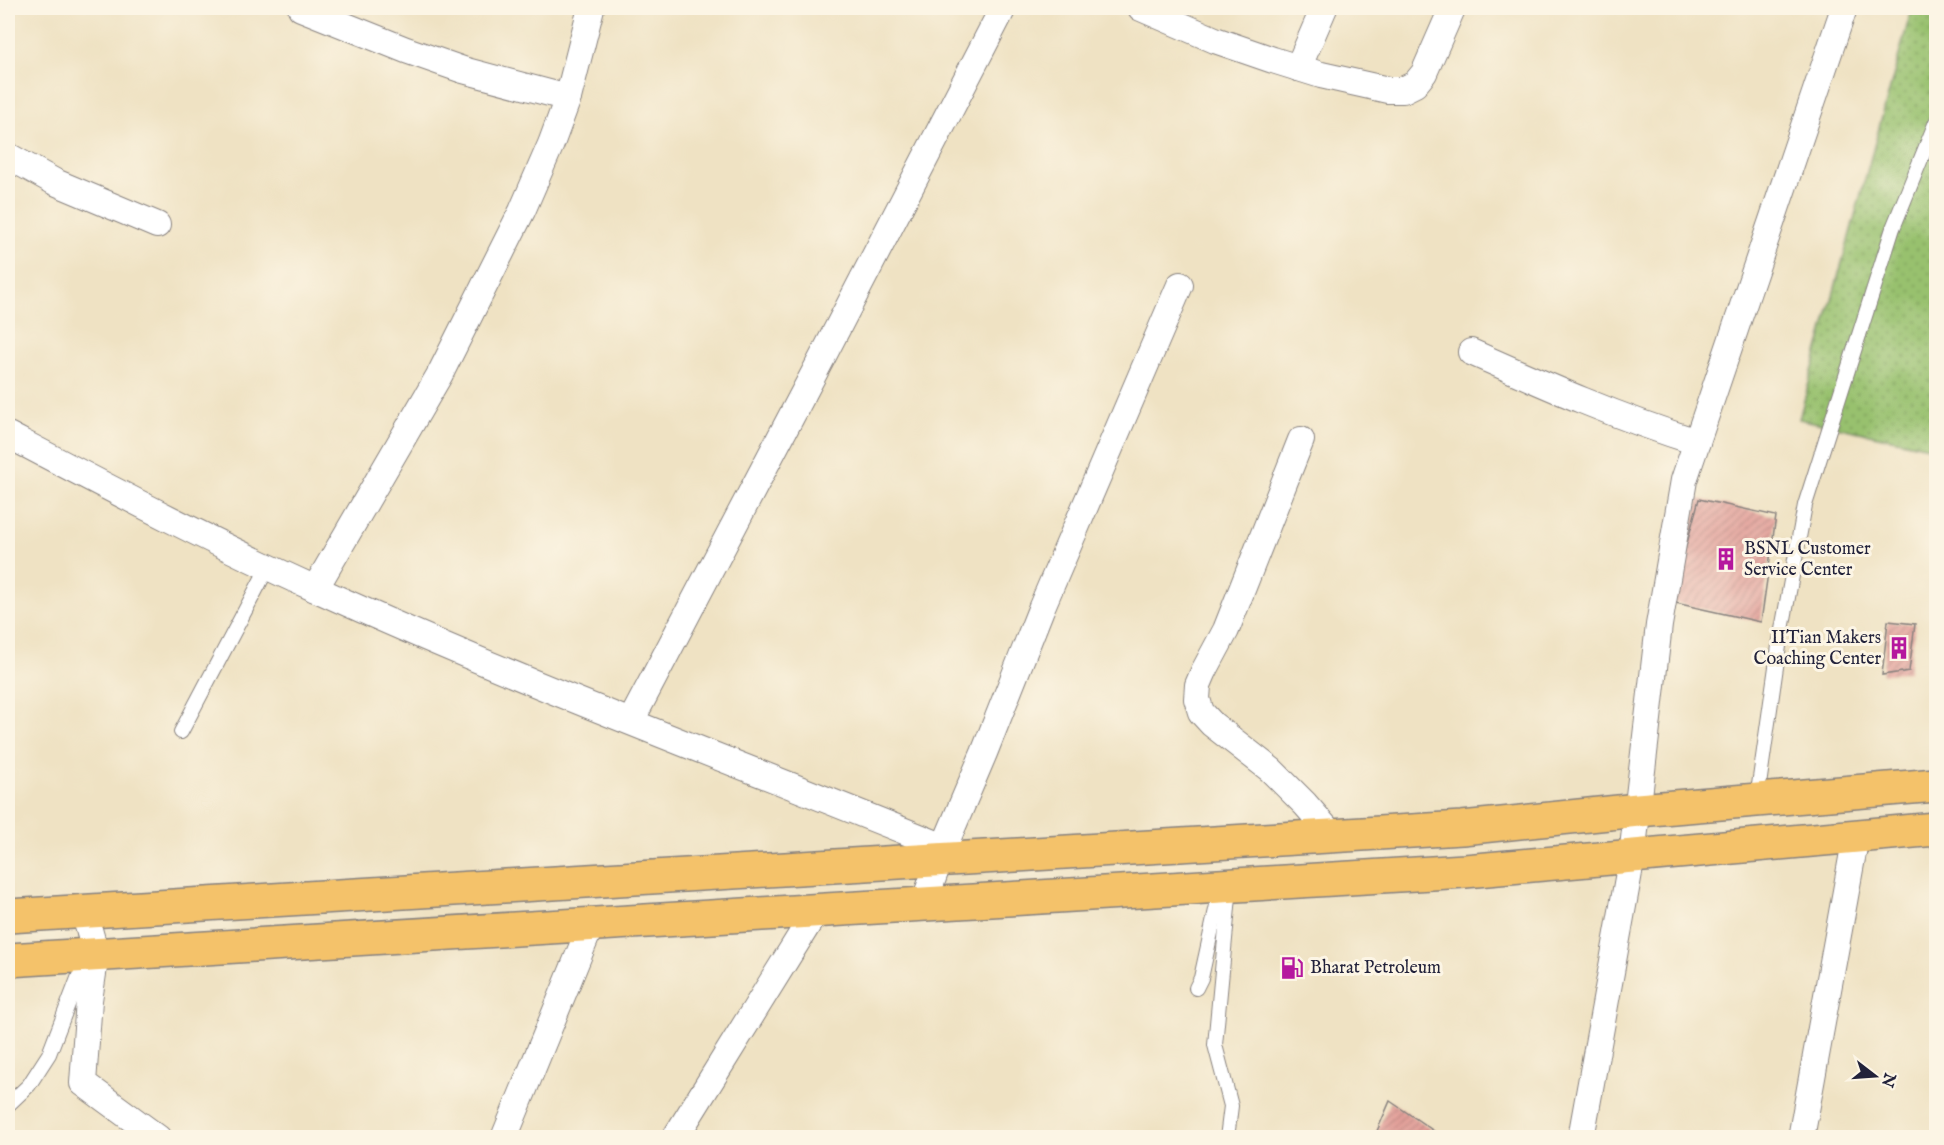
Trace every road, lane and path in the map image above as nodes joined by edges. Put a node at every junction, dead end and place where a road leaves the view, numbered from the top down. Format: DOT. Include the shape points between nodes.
graph roads {
  1 [pos="301,8"];
  2 [pos="591,8"];
  3 [pos="1003,8"];
  4 [pos="1141,8"];
  5 [pos="1324,8"];
  6 [pos="1844,8"];
  7 [pos="1452,9"];
  8 [pos="1298,68"];
  9 [pos="567,98"];
  10 [pos="1936,122"];
  11 [pos="8,156"];
  12 [pos="157,225"];
  13 [pos="1180,285"];
  14 [pos="1471,352"];
  15 [pos="8,435"];
  16 [pos="1301,440"];
  17 [pos="1696,442"];
  18 [pos="268,567"];
  19 [pos="315,589"];
  20 [pos="631,721"];
  21 [pos="181,732"];
  22 [pos="1936,784"];
  23 [pos="1757,801"];
  24 [pos="1638,810"];
  25 [pos="1936,829"];
  26 [pos="1333,836"];
  27 [pos="1856,836"];
  28 [pos="943,853"];
  29 [pos="1632,856"];
  30 [pos="1226,886"];
  31 [pos="924,903"];
  32 [pos="816,911"];
  33 [pos="84,912"];
  34 [pos="8,916"];
  35 [pos="591,925"];
  36 [pos="91,955"];
  37 [pos="8,960"];
  38 [pos="1196,988"];
  39 [pos="8,1105"];
  40 [pos="158,1137"];
  41 [pos="504,1137"];
  42 [pos="675,1137"];
  43 [pos="1227,1137"];
  44 [pos="1581,1137"];
  45 [pos="1801,1137"];
  1 -- 9 [label="street" via="405,50"];
  2 -- 9 [label="street"];
  3 -- 20 [label="street"];
  4 -- 8 [label="street" via="1215,40"];
  5 -- 8 [label="street"];
  6 -- 17 [label="street"];
  7 -- 8 [label="street" via="1424,73 1403,90"];
  9 -- 19 [label="street" via="539,173 483,292"];
  10 -- 23 [label="lane" via="1893,228 1805,505 1779,646"];
  11 -- 12 [label="street" via="55,182"];
  13 -- 28 [label="street" via="1041,609"];
  14 -- 17 [label="street" via="1575,398"];
  15 -- 18 [label="street"];
  16 -- 26 [label="street" via="1226,630 1198,685 1197,699 1201,712 1212,724 1271,770"];
  17 -- 24 [label="street" via="1684,480 1659,625"];
  18 -- 19 [label="street"];
  18 -- 21 [label="lane"];
  19 -- 20 [label="street"];
  20 -- 28 [label="street"];
  22 -- 23 [label="highway"];
  23 -- 24 [label="highway"];
  24 -- 26 [label="highway"];
  24 -- 29 [label="street"];
  25 -- 27 [label="highway"];
  26 -- 28 [label="highway"];
  27 -- 29 [label="highway"];
  27 -- 45 [label="street"];
  28 -- 31 [label="street"];
  28 -- 33 [label="highway"];
  29 -- 30 [label="highway" via="1466,872"];
  29 -- 44 [label="street"];
  30 -- 31 [label="highway"];
  30 -- 38 [label="lane"];
  30 -- 43 [label="lane" via="1215,1045 1231,1106"];
  31 -- 32 [label="highway"];
  32 -- 35 [label="highway"];
  32 -- 42 [label="street"];
  33 -- 34 [label="highway"];
  33 -- 36 [label="street"];
  35 -- 36 [label="highway"];
  35 -- 41 [label="street"];
  36 -- 37 [label="highway"];
  36 -- 39 [label="lane" via="49,1054 29,1085"];
  36 -- 40 [label="street" via="83,1083"];
}
